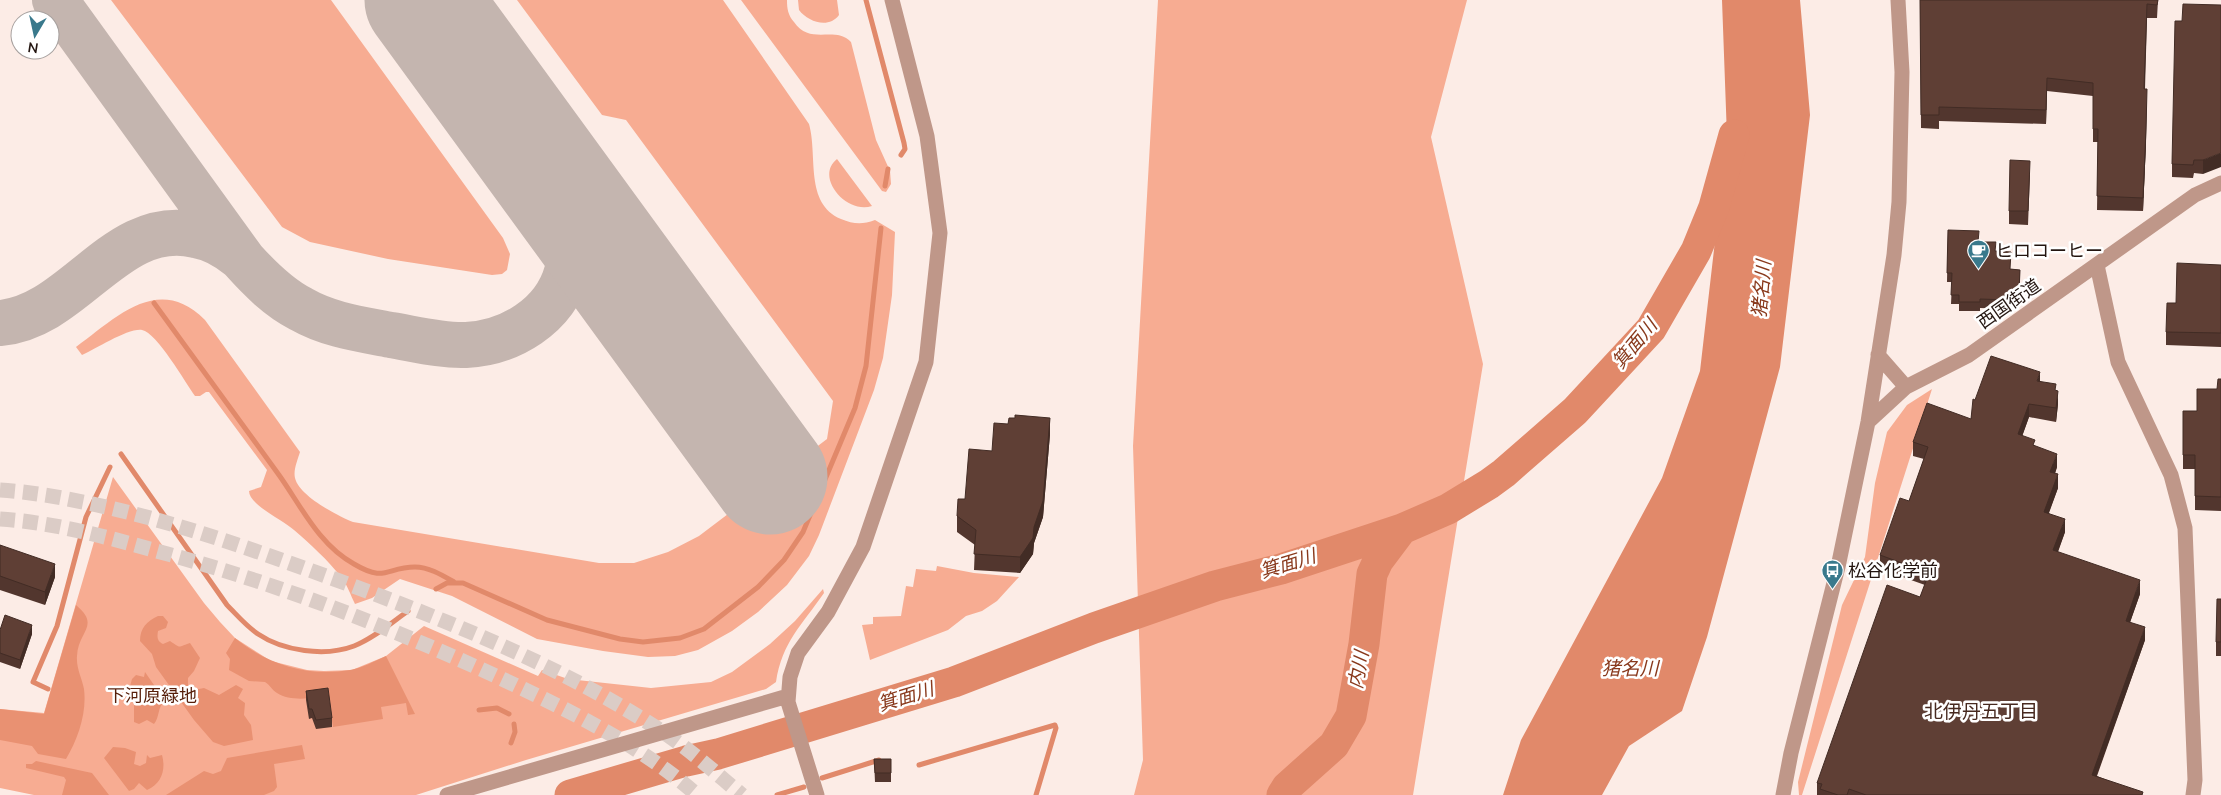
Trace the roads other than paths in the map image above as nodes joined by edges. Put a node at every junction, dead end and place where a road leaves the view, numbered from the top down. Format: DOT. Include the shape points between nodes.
graph roads {
  1 [pos="892,0"];
  2 [pos="1898,0"];
  3 [pos="2221,183"];
  4 [pos="2097,265"];
  5 [pos="1878,355"];
  6 [pos="1906,387"];
  7 [pos="1868,422"];
  8 [pos="788,699"];
  9 [pos="447,795"];
  10 [pos="817,795"];
  11 [pos="1783,795"];
  12 [pos="2193,795"];
  1 -- 8 [label="street" via="927,136 940,233 926,362 863,547 831,608 798,653 790,676"];
  2 -- 5 [label="street" via="1902,72 1898,202 1894,255"];
  3 -- 4 [label="street, 西国街道" via="2195,195"];
  4 -- 6 [label="street, 西国街道" via="1969,355"];
  4 -- 12 [label="street" via="2118,362 2171,475 2186,528"];
  5 -- 6 [label="street"];
  5 -- 7 [label="street"];
  6 -- 7 [label="street, 西国街道"];
  7 -- 11 [label="street" via="1838,567"];
  8 -- 9 [label="street"];
  8 -- 10 [label="street"];
}
